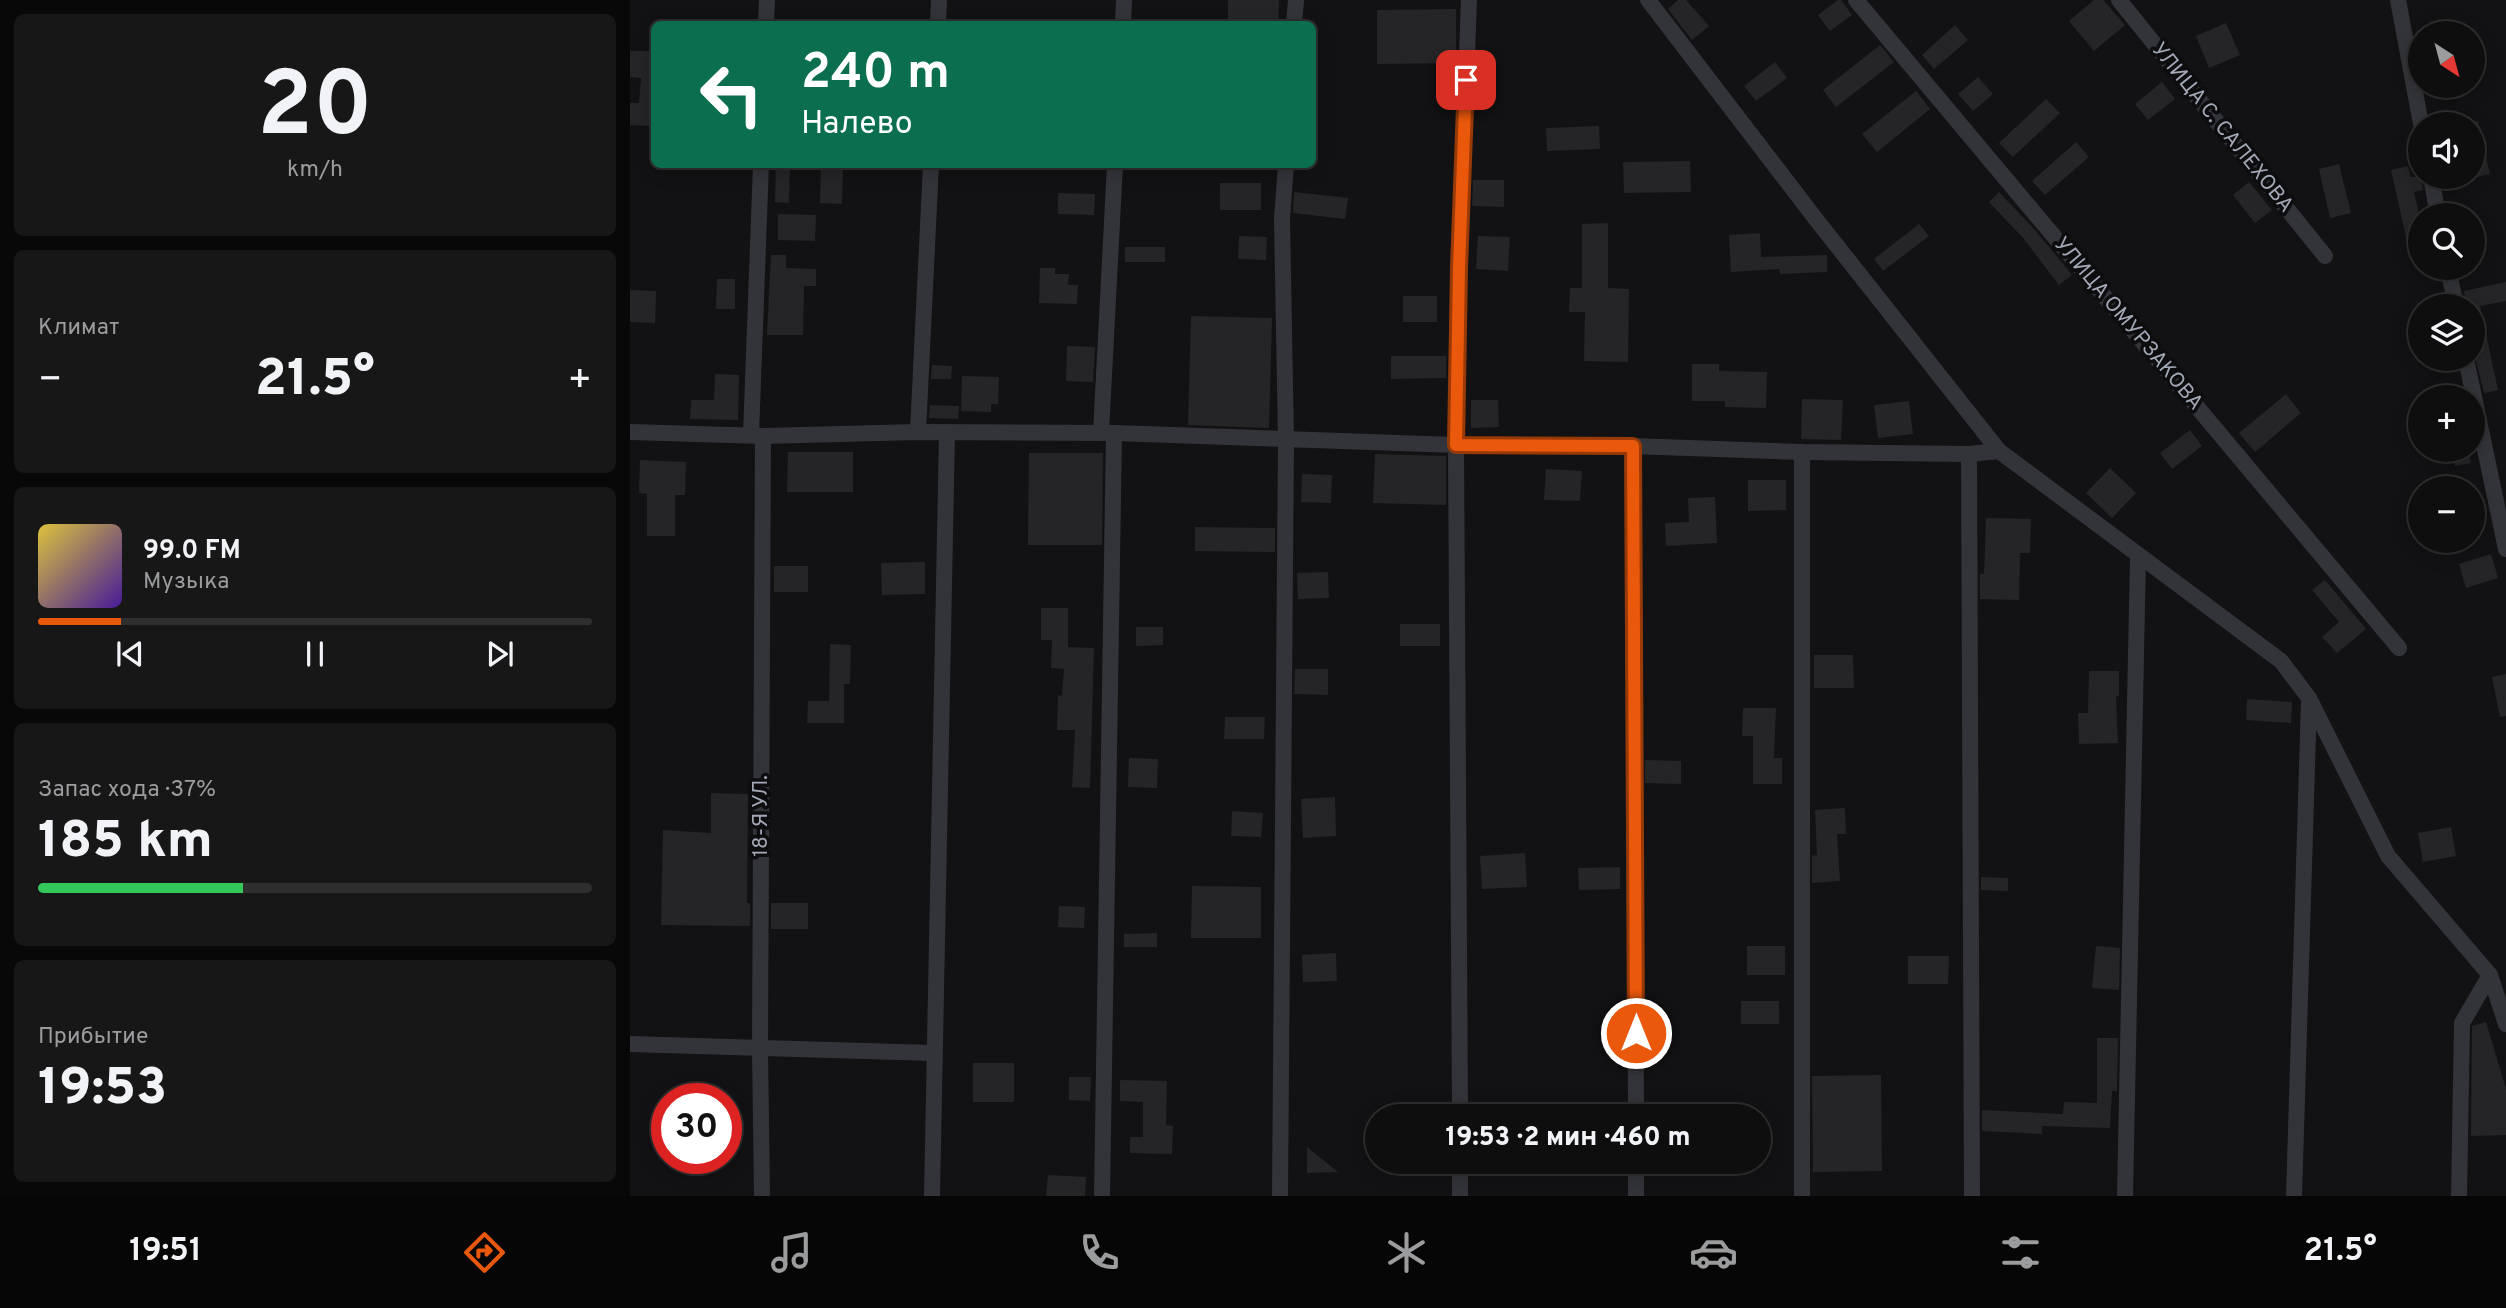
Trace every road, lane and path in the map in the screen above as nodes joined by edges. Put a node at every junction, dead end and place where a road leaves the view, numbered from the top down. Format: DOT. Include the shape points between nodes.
graph roads {
  1 [pos="767,0"];
  2 [pos="939,0"];
  3 [pos="1124,0"];
  4 [pos="1296,0"];
  5 [pos="1469,0"];
  6 [pos="1648,0"];
  7 [pos="1856,0"];
  8 [pos="2119,0"];
  9 [pos="2398,0"];
  10 [pos="766,21"];
  11 [pos="938,21"];
  12 [pos="1123,21"];
  13 [pos="1294,21"];
  14 [pos="2419,112"];
  15 [pos="761,168"];
  16 [pos="931,168"];
  17 [pos="1115,168"];
  18 [pos="1286,168"];
  19 [pos="2325,256"];
  20 [pos="2469,371"];
  21 [pos="630,432"];
  22 [pos="918,432"];
  23 [pos="947,432"];
  24 [pos="1107,433"];
  25 [pos="757,435"];
  26 [pos="1286,440"];
  27 [pos="1456,445"];
  28 [pos="1633,446"];
  29 [pos="1999,451"];
  30 [pos="1802,452"];
  31 [pos="1969,454"];
  32 [pos="2506,549"];
  33 [pos="2138,556"];
  34 [pos="2399,648"];
  35 [pos="2309,698"];
  36 [pos="2498,976"];
  37 [pos="2506,1024"];
  38 [pos="630,1044"];
  39 [pos="760,1048"];
  40 [pos="933,1053"];
  41 [pos="1460,1104"];
  42 [pos="1636,1104"];
  43 [pos="1460,1174"];
  44 [pos="1636,1174"];
  45 [pos="762,1196"];
  46 [pos="932,1196"];
  47 [pos="1102,1196"];
  48 [pos="1280,1196"];
  49 [pos="1460,1196"];
  50 [pos="1636,1196"];
  51 [pos="1802,1196"];
  52 [pos="1972,1196"];
  53 [pos="2125,1196"];
  54 [pos="2294,1196"];
  55 [pos="2459,1196"];
  1 -- 10 [label="street"];
  2 -- 11 [label="street"];
  3 -- 12 [label="street"];
  4 -- 13 [label="street"];
  5 -- 27 [label="street"];
  6 -- 29 [label="street"];
  7 -- 34 [label="street, УЛИЦА ОМУРЗАКОВА"];
  8 -- 19 [label="street, УЛИЦА С. САЛЕХОВА"];
  9 -- 14 [label="street"];
  15 -- 25 [label="street, 18-Я УЛ."];
  16 -- 22 [label="street"];
  17 -- 24 [label="street"];
  18 -- 26 [label="street" via="1282,219"];
  20 -- 32 [label="street"];
  21 -- 25 [label="street"];
  22 -- 23 [label="street"];
  22 -- 25 [label="street"];
  23 -- 24 [label="street"];
  23 -- 40 [label="street"];
  24 -- 26 [label="street"];
  24 -- 47 [label="street"];
  25 -- 39 [label="street, 18-Я УЛ."];
  26 -- 27 [label="street"];
  26 -- 48 [label="street"];
  27 -- 28 [label="street"];
  27 -- 41 [label="street"];
  28 -- 30 [label="street"];
  28 -- 42 [label="street"];
  29 -- 31 [label="street"];
  29 -- 33 [label="street"];
  30 -- 31 [label="street"];
  30 -- 51 [label="street"];
  31 -- 52 [label="street"];
  33 -- 35 [label="street" via="2281,661"];
  33 -- 53 [label="street"];
  35 -- 36 [label="street" via="2388,856"];
  35 -- 54 [label="street"];
  36 -- 37 [label="street"];
  36 -- 55 [label="street" via="2462,1023"];
  38 -- 39 [label="street"];
  39 -- 40 [label="street"];
  39 -- 45 [label="street, 18-Я УЛ."];
  40 -- 46 [label="street"];
  43 -- 49 [label="street"];
  44 -- 50 [label="street"];
}
